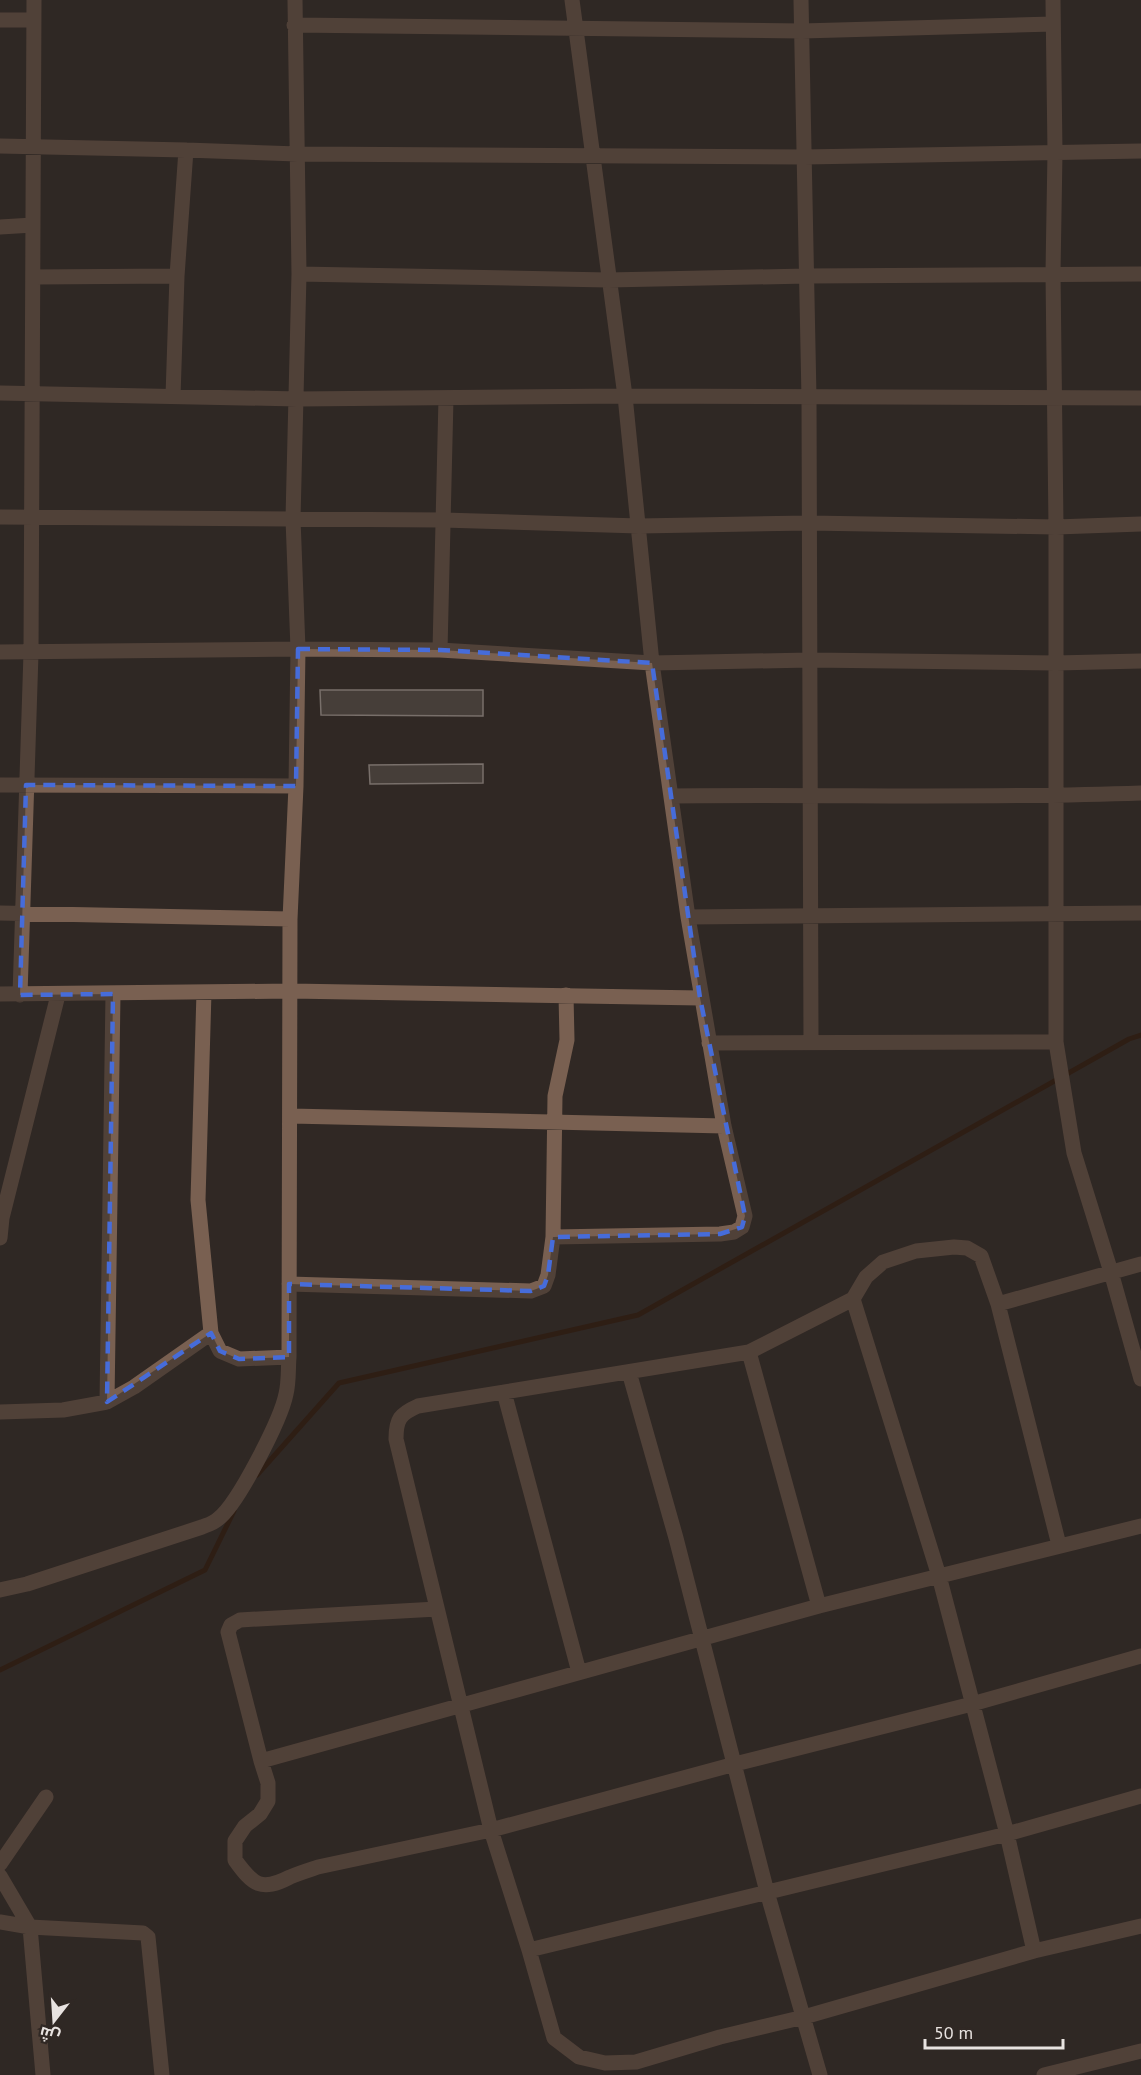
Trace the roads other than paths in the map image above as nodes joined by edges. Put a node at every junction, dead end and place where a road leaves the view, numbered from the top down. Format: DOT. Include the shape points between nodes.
graph roads {
  1 [pos="34,0"];
  2 [pos="296,0"];
  3 [pos="572,0"];
  4 [pos="801,0"];
  5 [pos="1053,0"];
  6 [pos="0,20"];
  7 [pos="34,20"];
  8 [pos="1053,24"];
  9 [pos="294,25"];
  10 [pos="576,29"];
  11 [pos="802,31"];
  12 [pos="0,146"];
  13 [pos="33,147"];
  14 [pos="186,150"];
  15 [pos="1141,151"];
  16 [pos="1055,152"];
  17 [pos="298,154"];
  18 [pos="592,156"];
  19 [pos="804,157"];
  20 [pos="33,225"];
  21 [pos="0,227"];
  22 [pos="1053,273"];
  23 [pos="299,274"];
  24 [pos="1141,274"];
  25 [pos="177,276"];
  26 [pos="807,276"];
  27 [pos="33,277"];
  28 [pos="608,280"];
  29 [pos="0,393"];
  30 [pos="33,393"];
  31 [pos="172,396"];
  32 [pos="625,396"];
  33 [pos="446,398"];
  34 [pos="809,398"];
  35 [pos="1141,398"];
  36 [pos="298,399"];
  37 [pos="1055,399"];
  38 [pos="0,517"];
  39 [pos="32,517"];
  40 [pos="293,519"];
  41 [pos="442,520"];
  42 [pos="809,523"];
  43 [pos="1141,524"];
  44 [pos="639,526"];
  45 [pos="1056,527"];
  46 [pos="298,649"];
  47 [pos="440,650"];
  48 [pos="0,652"];
  49 [pos="31,653"];
  50 [pos="810,660"];
  51 [pos="1141,661"];
  52 [pos="652,663"];
  53 [pos="1056,663"];
  54 [pos="0,784"];
  55 [pos="26,785"];
  56 [pos="296,786"];
  57 [pos="810,794"];
  58 [pos="1141,794"];
  59 [pos="670,796"];
  60 [pos="1056,796"];
  61 [pos="0,913"];
  62 [pos="24,913"];
  63 [pos="1141,913"];
  64 [pos="1056,915"];
  65 [pos="688,916"];
  66 [pos="811,916"];
  67 [pos="290,919"];
  68 [pos="291,991"];
  69 [pos="204,992"];
  70 [pos="0,994"];
  71 [pos="113,994"];
  72 [pos="20,995"];
  73 [pos="58,995"];
  74 [pos="566,995"];
  75 [pos="700,998"];
  76 [pos="811,1042"];
  77 [pos="1056,1042"];
  78 [pos="709,1043"];
  79 [pos="291,1116"];
  80 [pos="555,1123"];
  81 [pos="724,1126"];
  82 [pos="553,1237"];
  83 [pos="0,1238"];
  84 [pos="1141,1264"];
  85 [pos="1111,1272"];
  86 [pos="289,1284"];
  87 [pos="853,1299"];
  88 [pos="998,1304"];
  89 [pos="211,1333"];
  90 [pos="749,1352"];
  91 [pos="289,1357"];
  92 [pos="629,1372"];
  93 [pos="1141,1379"];
  94 [pos="504,1392"];
  95 [pos="107,1402"];
  96 [pos="0,1412"];
  97 [pos="1141,1526"];
  98 [pos="1059,1545"];
  99 [pos="939,1576"];
  100 [pos="0,1590"];
  101 [pos="819,1606"];
  102 [pos="437,1609"];
  103 [pos="703,1639"];
  104 [pos="1141,1656"];
  105 [pos="579,1672"];
  106 [pos="972,1704"];
  107 [pos="460,1706"];
  108 [pos="261,1761"];
  109 [pos="735,1764"];
  110 [pos="1141,1796"];
  111 [pos="46,1797"];
  112 [pos="491,1830"];
  113 [pos="1007,1834"];
  114 [pos="0,1864"];
  115 [pos="0,1876"];
  116 [pos="767,1892"];
  117 [pos="0,1922"];
  118 [pos="1141,1926"];
  119 [pos="30,1927"];
  120 [pos="529,1950"];
  121 [pos="1034,1951"];
  122 [pos="804,2017"];
  123 [pos="1141,2050"];
  124 [pos="43,2075"];
  125 [pos="162,2075"];
  126 [pos="820,2075"];
  127 [pos="1044,2075"];
  1 -- 7 [label="street"];
  2 -- 9 [label="street"];
  3 -- 10 [label="street"];
  4 -- 11 [label="street"];
  5 -- 8 [label="street"];
  6 -- 7 [label="street"];
  7 -- 13 [label="street"];
  8 -- 11 [label="street"];
  8 -- 16 [label="street"];
  9 -- 10 [label="street"];
  9 -- 17 [label="street"];
  10 -- 11 [label="street"];
  10 -- 18 [label="street"];
  11 -- 19 [label="street"];
  12 -- 13 [label="street"];
  13 -- 14 [label="street"];
  13 -- 20 [label="street"];
  14 -- 17 [label="street"];
  14 -- 25 [label="street"];
  15 -- 16 [label="street"];
  16 -- 19 [label="street"];
  16 -- 22 [label="street"];
  17 -- 18 [label="street"];
  17 -- 23 [label="street"];
  18 -- 19 [label="street"];
  18 -- 28 [label="street"];
  19 -- 26 [label="street"];
  20 -- 21 [label="street"];
  20 -- 27 [label="street"];
  22 -- 24 [label="street"];
  22 -- 26 [label="street"];
  22 -- 37 [label="street"];
  23 -- 28 [label="street"];
  23 -- 36 [label="street"];
  25 -- 27 [label="street"];
  25 -- 31 [label="street"];
  26 -- 28 [label="street"];
  26 -- 34 [label="street"];
  27 -- 30 [label="street"];
  28 -- 32 [label="street"];
  29 -- 30 [label="street"];
  30 -- 31 [label="street"];
  30 -- 39 [label="street"];
  31 -- 36 [label="street"];
  32 -- 33 [label="street"];
  32 -- 34 [label="street"];
  32 -- 44 [label="street"];
  33 -- 36 [label="street"];
  33 -- 41 [label="street"];
  34 -- 37 [label="street"];
  34 -- 42 [label="street"];
  35 -- 37 [label="street"];
  36 -- 40 [label="street"];
  37 -- 45 [label="street"];
  38 -- 39 [label="street"];
  39 -- 40 [label="street"];
  39 -- 49 [label="street"];
  40 -- 41 [label="street"];
  40 -- 46 [label="street"];
  41 -- 44 [label="street"];
  41 -- 47 [label="street"];
  42 -- 44 [label="street"];
  42 -- 45 [label="street"];
  42 -- 50 [label="street"];
  43 -- 45 [label="street"];
  44 -- 52 [label="street"];
  45 -- 53 [label="street"];
  46 -- 47 [label="street"];
  46 -- 49 [label="street"];
  46 -- 56 [label="street"];
  47 -- 52 [label="street"];
  48 -- 49 [label="street"];
  49 -- 55 [label="street"];
  50 -- 52 [label="street"];
  50 -- 53 [label="street"];
  50 -- 57 [label="street"];
  51 -- 53 [label="street"];
  52 -- 59 [label="street"];
  53 -- 60 [label="street"];
  54 -- 55 [label="street"];
  55 -- 56 [label="street"];
  55 -- 62 [label="street"];
  56 -- 67 [label="street"];
  57 -- 59 [label="street"];
  57 -- 60 [label="street"];
  57 -- 66 [label="street"];
  58 -- 60 [label="street"];
  59 -- 65 [label="street"];
  60 -- 64 [label="street"];
  61 -- 62 [label="street"];
  62 -- 67 [label="street"];
  62 -- 72 [label="street"];
  63 -- 64 [label="street"];
  64 -- 66 [label="street"];
  64 -- 77 [label="street"];
  65 -- 66 [label="street"];
  65 -- 75 [label="street"];
  66 -- 76 [label="street"];
  67 -- 68 [label="street"];
  68 -- 69 [label="street"];
  68 -- 74 [label="street"];
  68 -- 79 [label="street"];
  69 -- 71 [label="street"];
  69 -- 89 [label="street" via="198,1200"];
  70 -- 72 [label="street"];
  71 -- 73 [label="street"];
  71 -- 95 [label="street"];
  72 -- 73 [label="street"];
  73 -- 83 [label="street"];
  74 -- 75 [label="street"];
  74 -- 80 [label="street" via="567,1040 557,1080"];
  75 -- 78 [label="street"];
  76 -- 77 [label="street"];
  76 -- 78 [label="street"];
  77 -- 85 [label="street" via="1074,1153"];
  78 -- 81 [label="street"];
  79 -- 80 [label="street"];
  79 -- 86 [label="street"];
  80 -- 81 [label="street"];
  80 -- 82 [label="street"];
  81 -- 82 [label="street" via="744,1216 742,1227 720,1234"];
  82 -- 86 [label="street" via="548,1275 543,1286 531,1291"];
  84 -- 85 [label="street"];
  85 -- 88 [label="street"];
  85 -- 93 [label="street"];
  86 -- 91 [label="street"];
  87 -- 88 [label="street" via="866,1277 883,1262 916,1251 954,1247 968,1248 981,1256"];
  87 -- 90 [label="street"];
  87 -- 99 [label="street"];
  88 -- 98 [label="street"];
  89 -- 91 [label="street" via="220,1352 239,1359"];
  89 -- 95 [label="street"];
  90 -- 92 [label="street"];
  90 -- 101 [label="street"];
  91 -- 100 [label="street" via="286,1394 273,1430 219,1519"];
  92 -- 94 [label="street"];
  92 -- 103 [label="street"];
  94 -- 102 [label="street" via="418,1406 403,1413 396,1425 396,1439"];
  94 -- 105 [label="street"];
  95 -- 96 [label="street" via="63,1410"];
  97 -- 98 [label="street"];
  98 -- 99 [label="street"];
  99 -- 101 [label="street"];
  99 -- 106 [label="street"];
  101 -- 103 [label="street"];
  102 -- 107 [label="street"];
  102 -- 108 [label="street" via="240,1620 231,1625 228,1632"];
  103 -- 105 [label="street"];
  103 -- 109 [label="street"];
  104 -- 106 [label="street"];
  105 -- 107 [label="street"];
  106 -- 109 [label="street"];
  106 -- 113 [label="street"];
  107 -- 108 [label="street"];
  107 -- 112 [label="street"];
  108 -- 112 [label="street" via="268,1783 268,1801 236,1841 235,1860 255,1882 264,1886 318,1868"];
  109 -- 112 [label="street"];
  109 -- 116 [label="street"];
  110 -- 113 [label="street"];
  111 -- 114 [label="street"];
  112 -- 120 [label="street"];
  113 -- 116 [label="street"];
  113 -- 121 [label="street"];
  115 -- 119 [label="street"];
  116 -- 120 [label="street"];
  116 -- 122 [label="street"];
  117 -- 119 [label="street"];
  118 -- 121 [label="street"];
  119 -- 124 [label="street"];
  119 -- 125 [label="street" via="142,1933 148,1937"];
  120 -- 122 [label="street" via="554,2038 579,2057 605,2063 636,2062"];
  121 -- 122 [label="street"];
  122 -- 126 [label="street"];
  123 -- 127 [label="street"];
}
